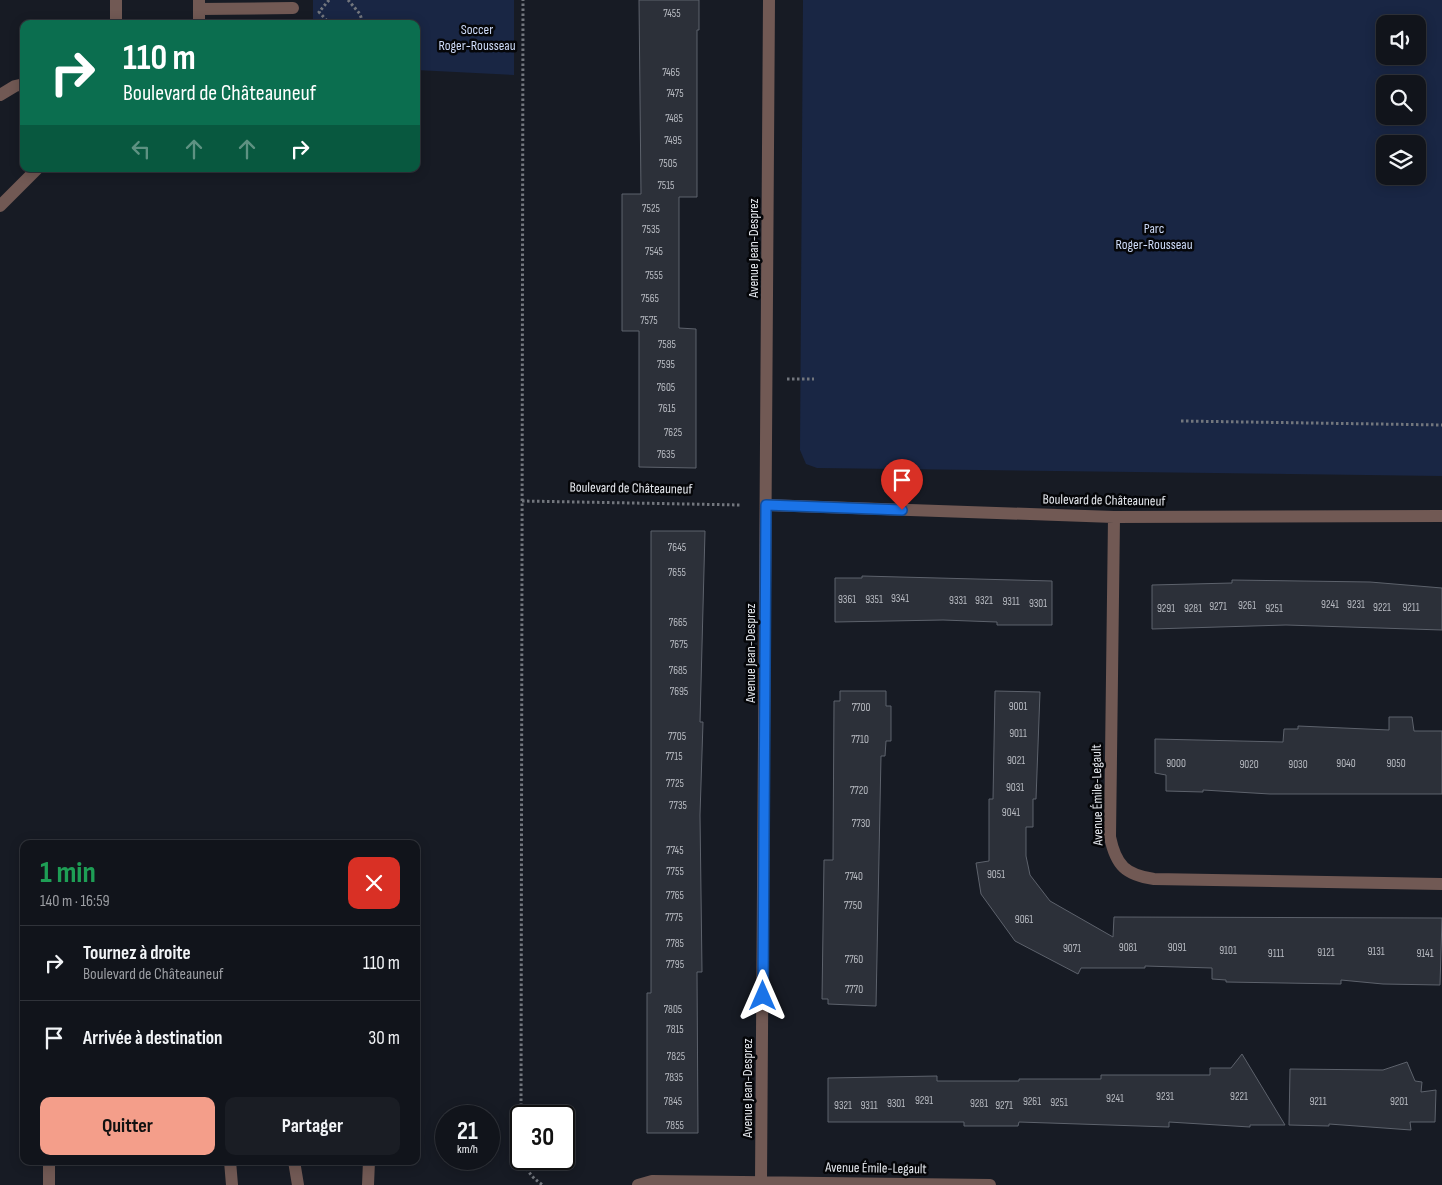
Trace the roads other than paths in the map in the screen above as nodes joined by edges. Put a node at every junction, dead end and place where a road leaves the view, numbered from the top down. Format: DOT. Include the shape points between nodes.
graph roads {
  1 [pos="116,0"];
  2 [pos="769,0"];
  3 [pos="200,4"];
  4 [pos="293,8"];
  5 [pos="116,20"];
  6 [pos="199,20"];
  7 [pos="20,85"];
  8 [pos="0,95"];
  9 [pos="33,172"];
  10 [pos="0,206"];
  11 [pos="766,505"];
  12 [pos="1442,516"];
  13 [pos="1114,517"];
  14 [pos="1442,884"];
  15 [pos="49,1165"];
  16 [pos="230,1165"];
  17 [pos="295,1165"];
  18 [pos="369,1165"];
  19 [pos="761,1181"];
  20 [pos="49,1185"];
  21 [pos="232,1185"];
  22 [pos="298,1185"];
  23 [pos="368,1185"];
  24 [pos="638,1185"];
  25 [pos="990,1185"];
  1 -- 5 [label="street"];
  2 -- 11 [label="street, Avenue Jean-Desprez"];
  3 -- 4 [label="street"];
  3 -- 6 [label="street"];
  7 -- 8 [label="street"];
  9 -- 10 [label="street"];
  11 -- 13 [label="street, Boulevard de Châteauneuf"];
  11 -- 19 [label="street, Avenue Jean-Desprez"];
  12 -- 13 [label="street, Boulevard de Châteauneuf"];
  13 -- 14 [label="street, Avenue Émile-Legault" via="1110,837 1114,854 1122,867 1137,877 1154,879"];
  15 -- 20 [label="street"];
  16 -- 21 [label="street"];
  17 -- 22 [label="street"];
  18 -- 23 [label="street"];
  19 -- 24 [label="street" via="652,1180"];
  19 -- 25 [label="street, Avenue Émile-Legault"];
}
